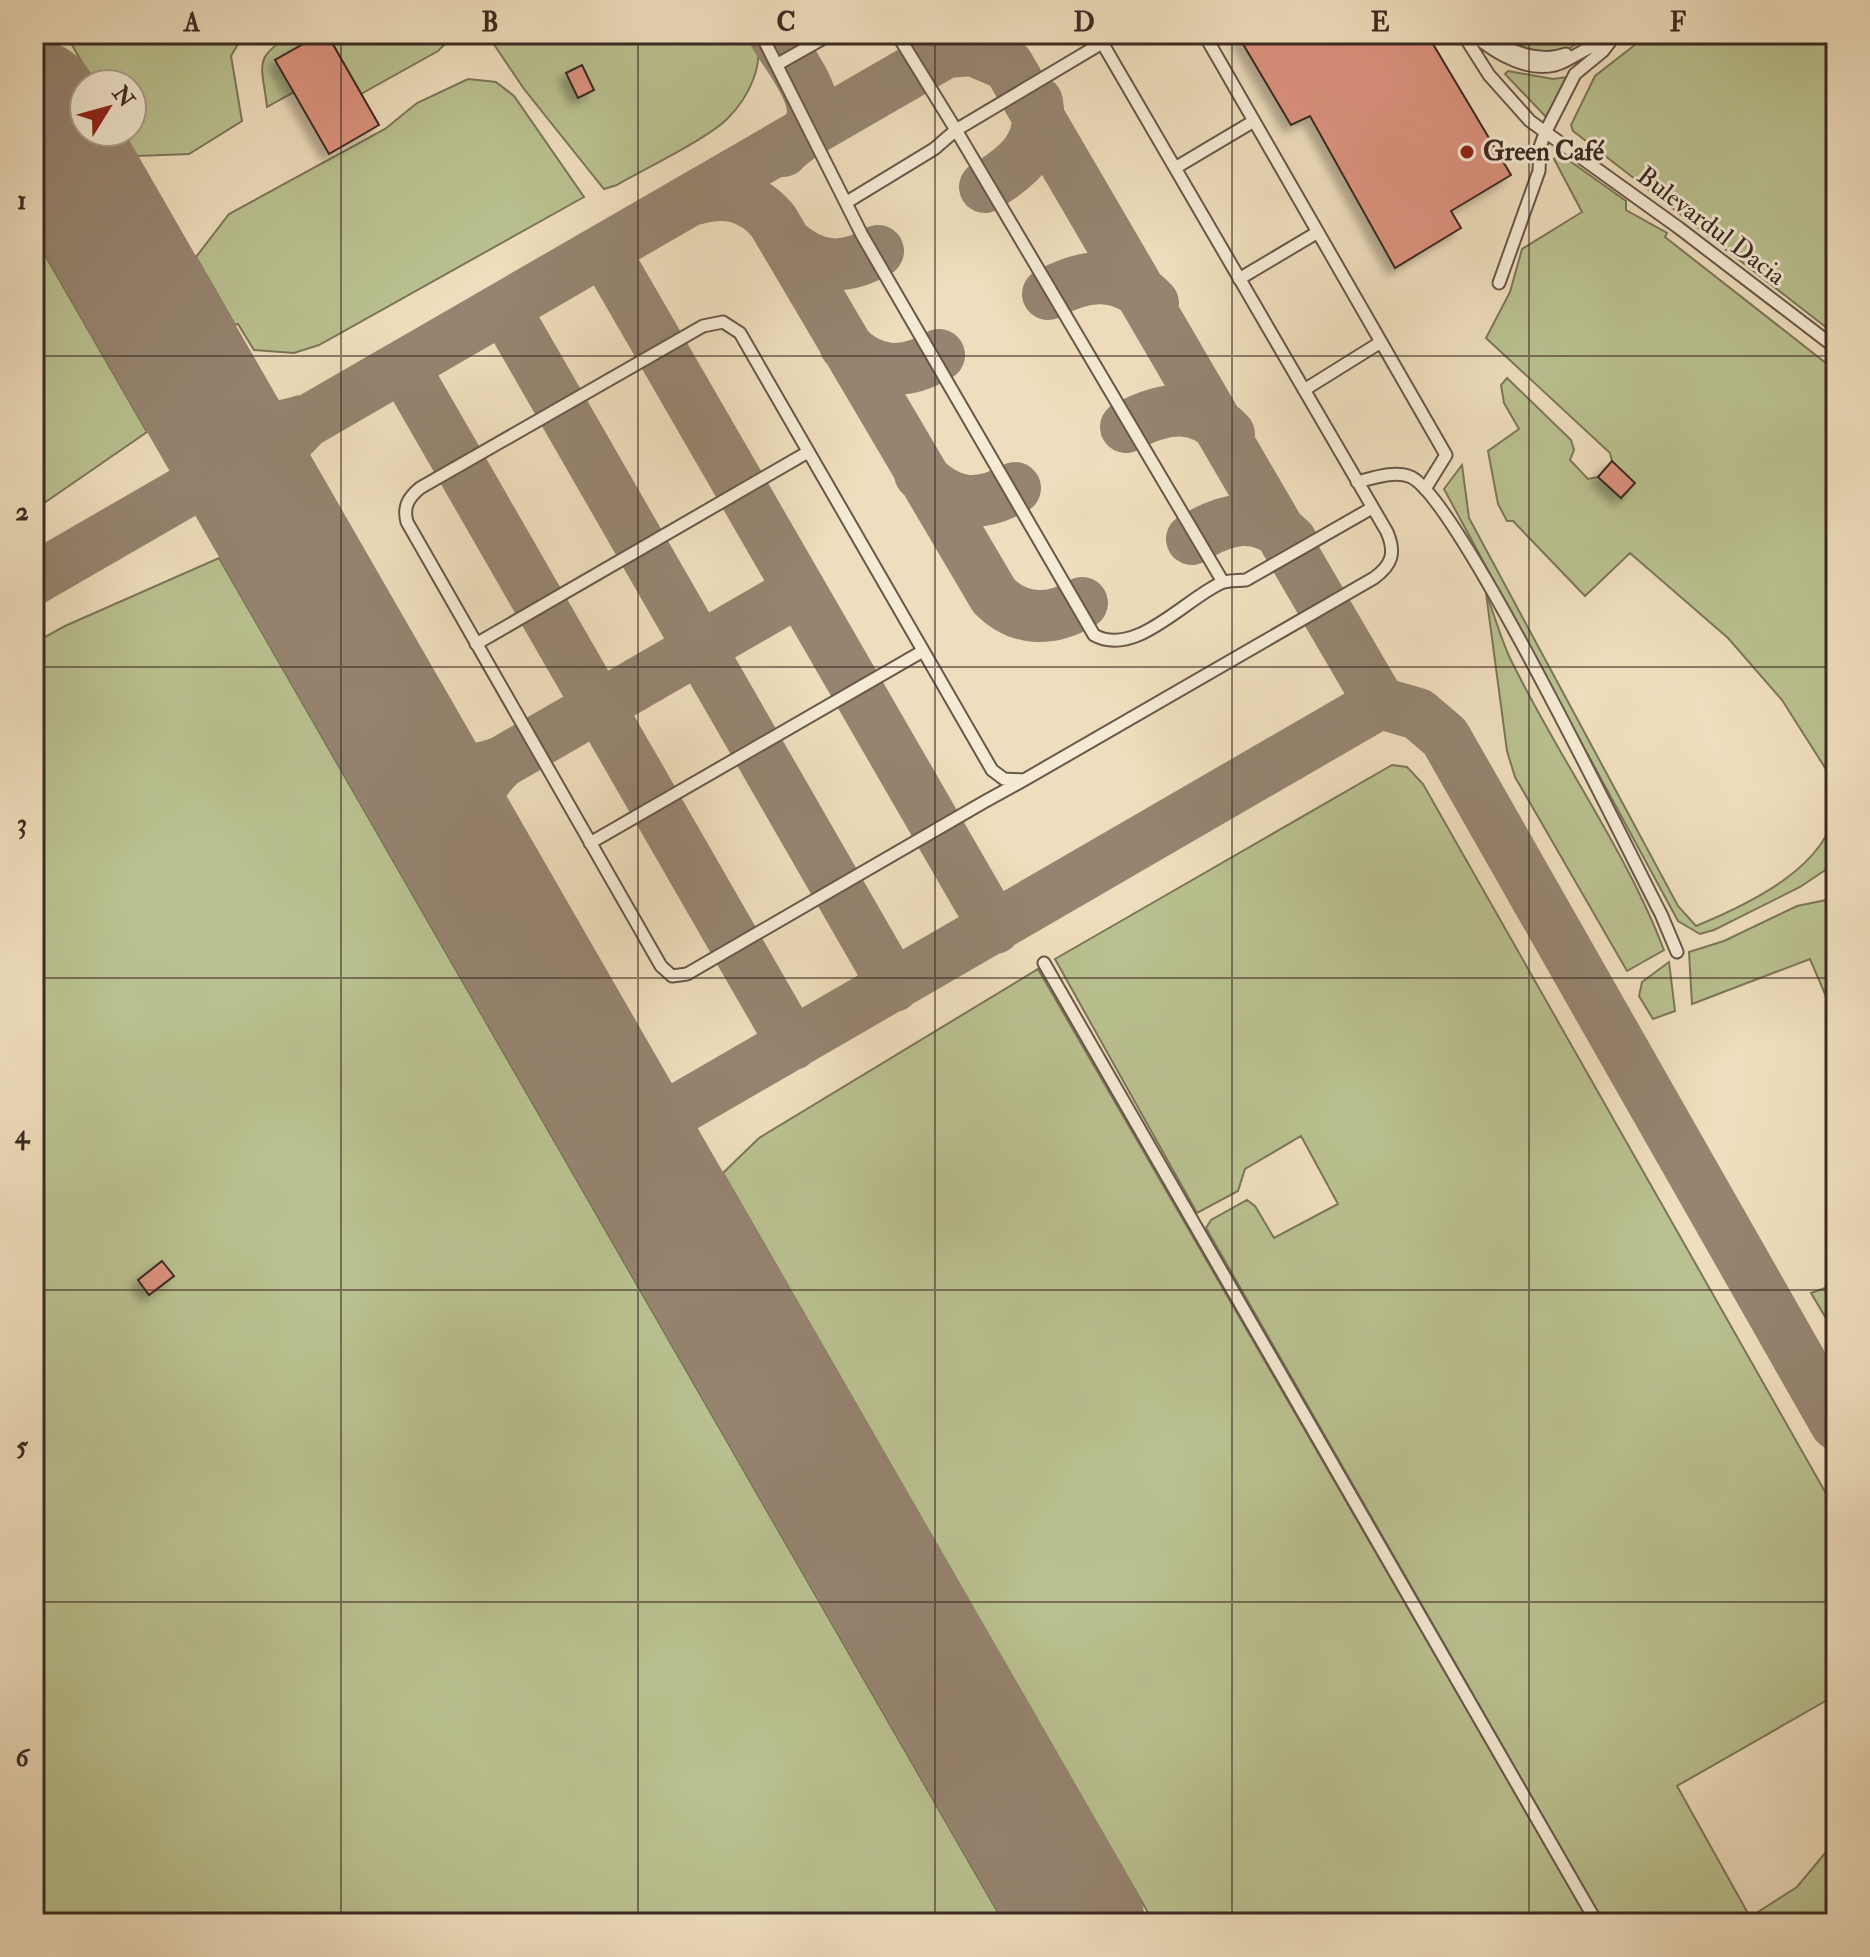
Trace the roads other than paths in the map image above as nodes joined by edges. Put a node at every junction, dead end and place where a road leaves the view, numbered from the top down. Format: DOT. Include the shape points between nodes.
graph roads {
  1 [pos="761,34"];
  2 [pos="831,34"];
  3 [pos="897,34"];
  4 [pos="1204,34"];
  5 [pos="1463,34"];
  6 [pos="1473,34"];
  7 [pos="1489,34"];
  8 [pos="1617,35"];
  9 [pos="1099,38"];
  10 [pos="1580,49"];
  11 [pos="778,64"];
  12 [pos="1254,121"];
  13 [pos="956,130"];
  14 [pos="1545,133"];
  15 [pos="1175,168"];
  16 [pos="847,202"];
  17 [pos="1318,232"];
  18 [pos="1239,279"];
  19 [pos="1499,283"];
  20 [pos="1381,342"];
  21 [pos="1836,348"];
  22 [pos="1304,390"];
  23 [pos="808,452"];
  24 [pos="1357,482"];
  25 [pos="1425,489"];
  26 [pos="1372,508"];
  27 [pos="1223,582"];
  28 [pos="476,644"];
  29 [pos="923,651"];
  30 [pos="992,770"];
  31 [pos="1024,780"];
  32 [pos="984,802"];
  33 [pos="590,843"];
  34 [pos="1677,952"];
  35 [pos="1044,963"];
  36 [pos="1597,1923"];
  1 -- 11 [label="lane"];
  2 -- 11 [label="lane"];
  3 -- 13 [label="lane"];
  4 -- 12 [label="lane"];
  5 -- 14 [label="lane, Bulevardul Dacia" via="1489,75"];
  6 -- 10 [label="lane" via="1507,57 1536,65 1564,61"];
  7 -- 10 [label="lane" via="1530,55 1559,56"];
  8 -- 10 [label="lane"];
  8 -- 14 [label="lane" via="1575,74"];
  9 -- 13 [label="lane"];
  9 -- 15 [label="lane"];
  11 -- 16 [label="lane"];
  12 -- 15 [label="lane"];
  12 -- 17 [label="lane"];
  13 -- 16 [label="lane"];
  13 -- 27 [label="lane"];
  14 -- 19 [label="lane" via="1539,171"];
  14 -- 21 [label="lane, Bulevardul Dacia"];
  15 -- 18 [label="lane"];
  16 -- 27 [label="lane" via="1094,635 1125,642"];
  17 -- 18 [label="lane"];
  17 -- 20 [label="lane"];
  18 -- 22 [label="lane"];
  20 -- 22 [label="lane"];
  20 -- 25 [label="lane" via="1446,455"];
  22 -- 24 [label="lane"];
  23 -- 28 [label="lane"];
  23 -- 28 [label="lane" via="740,333 723,322 712,322 420,488 407,501 407,522"];
  23 -- 29 [label="lane"];
  24 -- 25 [label="lane" via="1395,475 1411,477"];
  24 -- 26 [label="lane"];
  25 -- 34 [label="lane" via="1475,559"];
  26 -- 27 [label="lane" via="1246,580"];
  26 -- 31 [label="lane" via="1392,544 1387,568"];
  28 -- 33 [label="lane"];
  29 -- 30 [label="lane"];
  29 -- 33 [label="lane"];
  30 -- 31 [label="lane" via="1004,779"];
  30 -- 32 [label="lane" via="993,786"];
  31 -- 32 [label="lane"];
  32 -- 33 [label="lane" via="680,977 661,966"];
  35 -- 36 [label="lane"];
}
